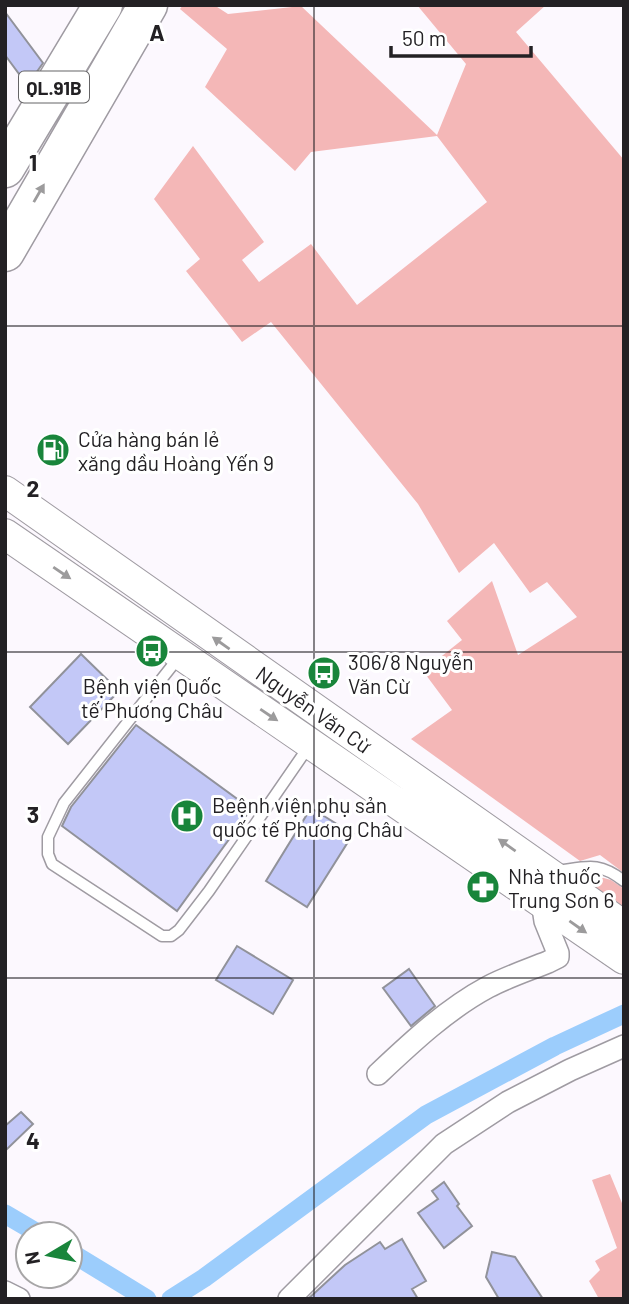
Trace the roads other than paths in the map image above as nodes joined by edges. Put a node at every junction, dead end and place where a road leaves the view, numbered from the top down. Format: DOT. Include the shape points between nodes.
graph roads {
  1 [pos="103,5"];
  2 [pos="148,5"];
  3 [pos="5,168"];
  4 [pos="5,252"];
  5 [pos="5,491"];
  6 [pos="5,534"];
  7 [pos="181,654"];
  8 [pos="311,744"];
  9 [pos="419,800"];
  10 [pos="624,881"];
  11 [pos="545,887"];
  12 [pos="624,926"];
  13 [pos="624,959"];
  14 [pos="624,1046"];
  15 [pos="378,1074"];
  16 [pos="5,1292"];
  17 [pos="19,1299"];
  18 [pos="289,1299"];
  1 -- 3 [label="highway, QL.91B"];
  4 -- 2 [label="highway, QL.91B, one-way"];
  9 -- 5 [label="main road, Nguyễn Văn Cừ, one-way"];
  6 -- 7 [label="main road, Nguyễn Văn Cừ, one-way"];
  7 -- 8 [label="main road, Nguyễn Văn Cừ, one-way"];
  7 -- 8 [label="lane" via="64,803 48,838 52,864 162,936 171,936 209,891"];
  8 -- 9 [label="main road, Nguyễn Văn Cừ"];
  9 -- 11 [label="main road, Nguyễn Văn Cừ"];
  10 -- 11 [label="lane" via="605,869 591,867"];
  11 -- 12 [label="main road, Nguyễn Văn Cừ"];
  11 -- 13 [label="main road, Nguyễn Văn Cừ, one-way"];
  11 -- 15 [label="street" via="545,921 558,957 488,987 449,1012"];
  14 -- 18 [label="street" via="508,1102 444,1144"];
  16 -- 17 [label="street"];
}
